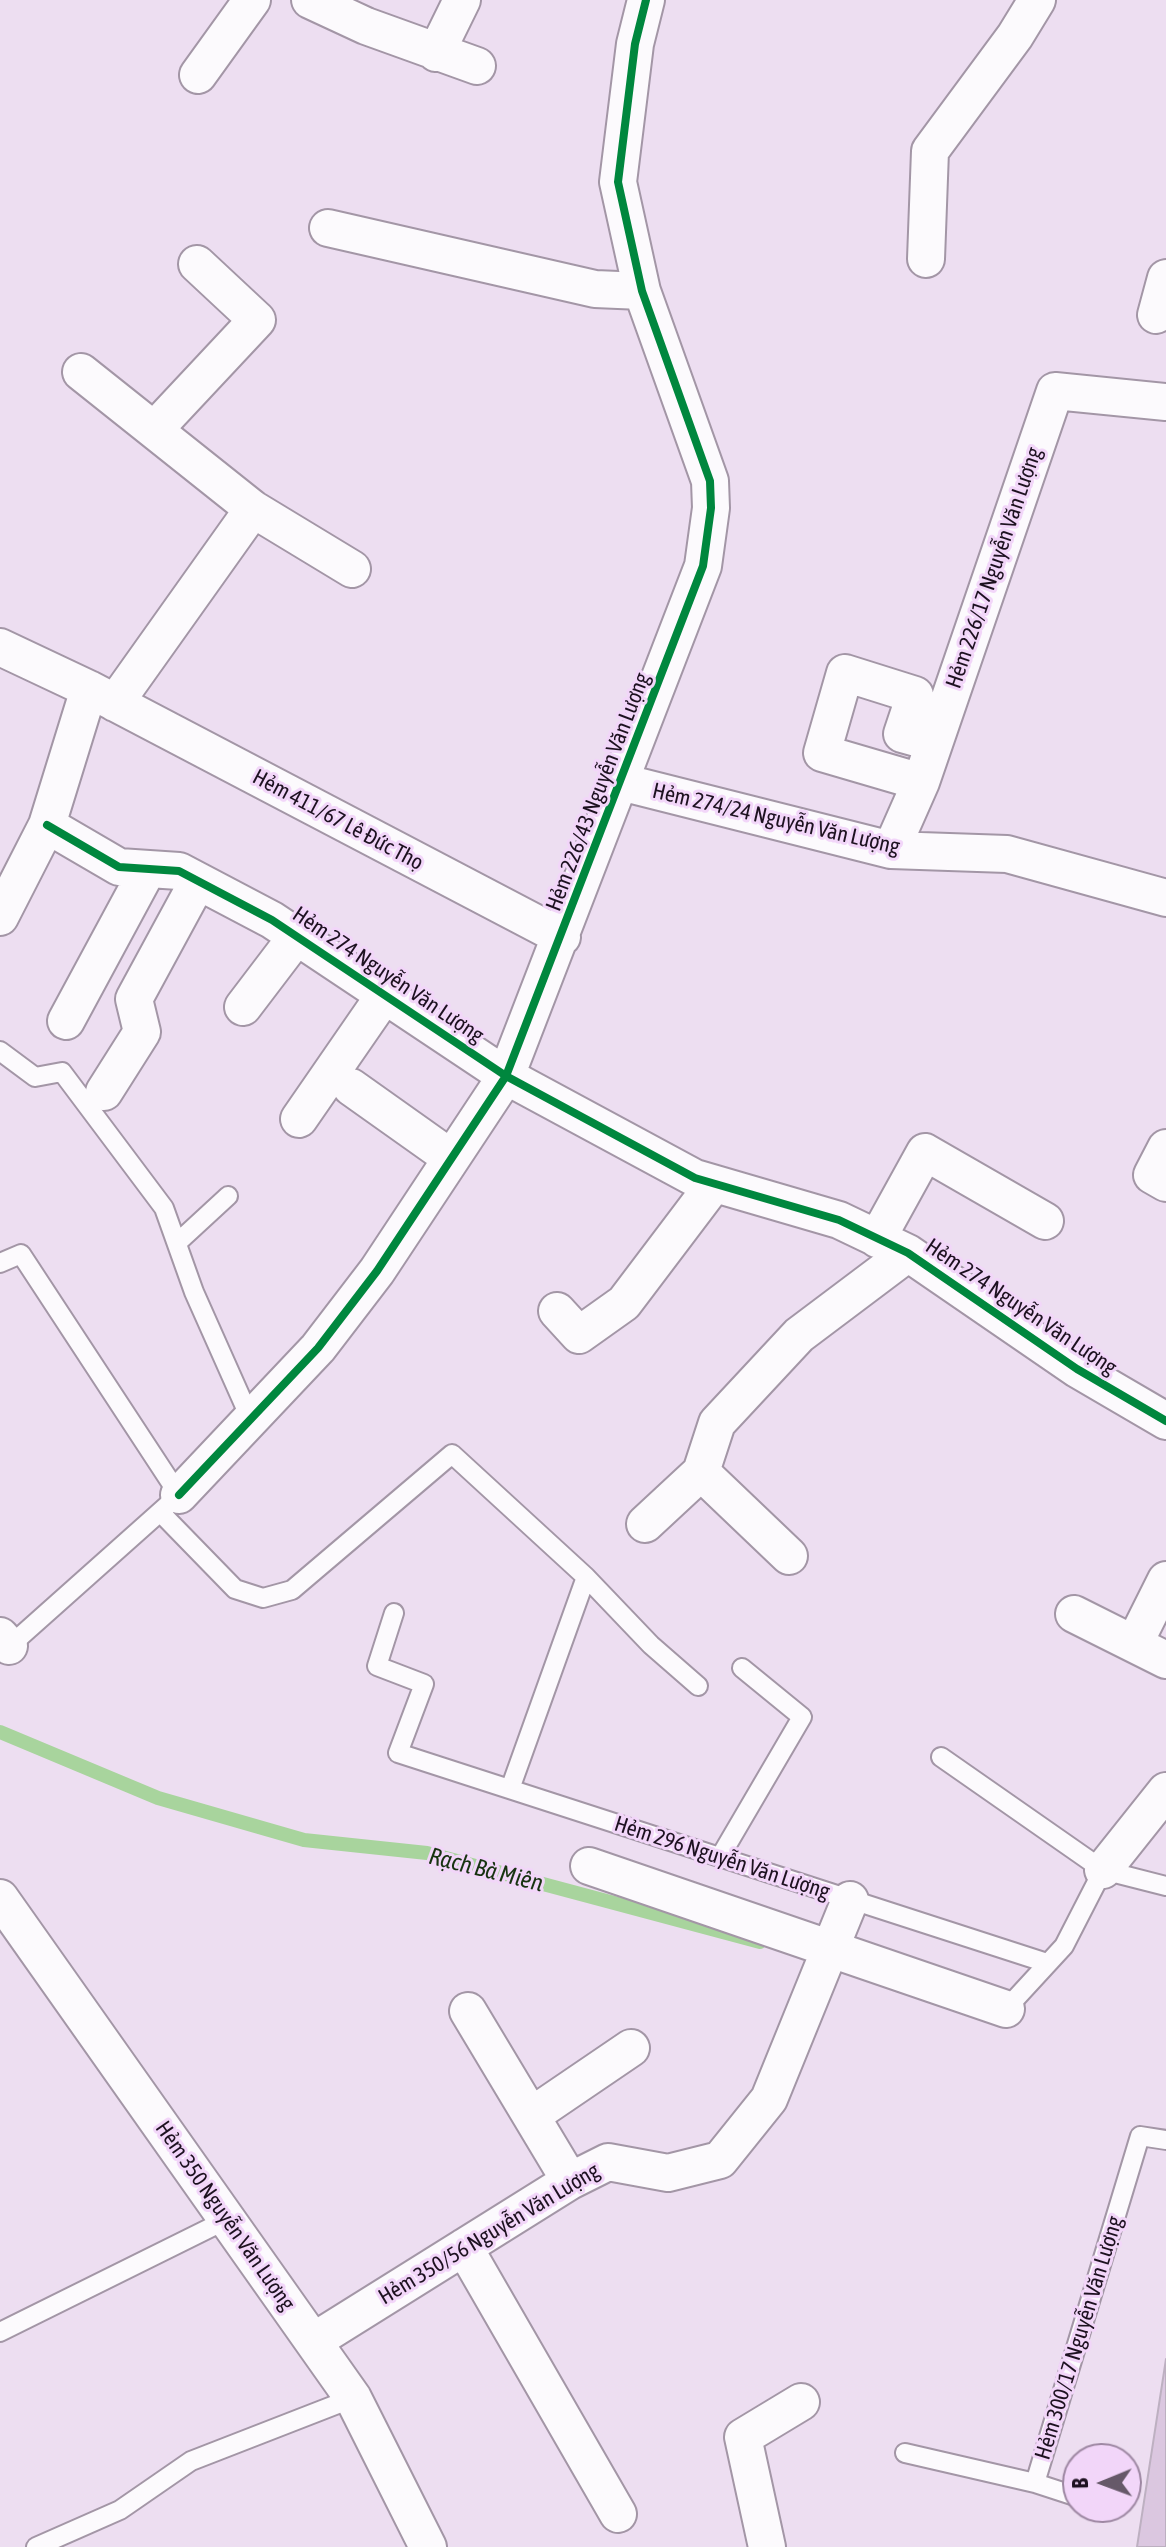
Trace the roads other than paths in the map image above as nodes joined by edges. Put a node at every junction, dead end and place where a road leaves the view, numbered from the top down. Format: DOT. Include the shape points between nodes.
graph roads {
  1 [pos="252,0"];
  2 [pos="310,0"];
  3 [pos="462,0"];
  4 [pos="646,0"];
  5 [pos="1037,0"];
  6 [pos="436,53"];
  7 [pos="477,66"];
  8 [pos="198,75"];
  9 [pos="328,228"];
  10 [pos="926,259"];
  11 [pos="197,264"];
  12 [pos="1166,278"];
  13 [pos="642,291"];
  14 [pos="1156,315"];
  15 [pos="81,372"];
  16 [pos="1166,402"];
  17 [pos="154,430"];
  18 [pos="253,509"];
  19 [pos="352,569"];
  20 [pos="0,647"];
  21 [pos="102,696"];
  22 [pos="934,743"];
  23 [pos="621,782"];
  24 [pos="921,782"];
  25 [pos="47,825"];
  26 [pos="891,850"];
  27 [pos="148,869"];
  28 [pos="198,881"];
  29 [pos="1166,898"];
  30 [pos="0,917"];
  31 [pos="297,936"];
  32 [pos="562,937"];
  33 [pos="386,993"];
  34 [pos="243,1007"];
  35 [pos="66,1021"];
  36 [pos="0,1051"];
  37 [pos="506,1076"];
  38 [pos="351,1087"];
  39 [pos="104,1092"];
  40 [pos="299,1119"];
  41 [pos="1166,1148"];
  42 [pos="451,1158"];
  43 [pos="1166,1183"];
  44 [pos="714,1184"];
  45 [pos="228,1196"];
  46 [pos="1045,1221"];
  47 [pos="177,1243"];
  48 [pos="892,1246"];
  49 [pos="0,1263"];
  50 [pos="557,1311"];
  51 [pos="251,1420"];
  52 [pos="1166,1421"];
  53 [pos="701,1472"];
  54 [pos="169,1504"];
  55 [pos="645,1524"];
  56 [pos="789,1556"];
  57 [pos="586,1577"];
  58 [pos="1166,1580"];
  59 [pos="394,1613"];
  60 [pos="1074,1614"];
  61 [pos="1134,1644"];
  62 [pos="3,1646"];
  63 [pos="1166,1660"];
  64 [pos="742,1668"];
  65 [pos="698,1686"];
  66 [pos="941,1757"];
  67 [pos="510,1789"];
  68 [pos="1166,1791"];
  69 [pos="720,1857"];
  70 [pos="589,1866"];
  71 [pos="1103,1870"];
  72 [pos="1166,1886"];
  73 [pos="0,1898"];
  74 [pos="850,1900"];
  75 [pos="830,1949"];
  76 [pos="1047,1963"];
  77 [pos="1006,2009"];
  78 [pos="468,2011"];
  79 [pos="631,2048"];
  80 [pos="531,2116"];
  81 [pos="1166,2140"];
  82 [pos="570,2181"];
  83 [pos="228,2219"];
  84 [pos="464,2247"];
  85 [pos="0,2332"];
  86 [pos="314,2341"];
  87 [pos="353,2398"];
  88 [pos="801,2402"];
  89 [pos="905,2453"];
  90 [pos="1035,2483"];
  91 [pos="1062,2492"];
  92 [pos="618,2514"];
  93 [pos="36,2547"];
  94 [pos="428,2547"];
  95 [pos="767,2547"];
  1 -- 8 [label="street"];
  2 -- 6 [label="street"];
  3 -- 6 [label="street"];
  4 -- 13 [label="street, Hẻm 226/43 Nguyễn Văn Lượng" via="635,44 618,182"];
  5 -- 10 [label="street" via="930,151"];
  6 -- 7 [label="street"];
  9 -- 13 [label="street" via="595,289"];
  11 -- 17 [label="street" via="257,320"];
  12 -- 14 [label="street"];
  13 -- 23 [label="street, Hẻm 226/43 Nguyễn Văn Lượng" via="710,481 711,508 703,566"];
  15 -- 17 [label="street"];
  16 -- 22 [label="street, Hẻm 226/17 Nguyễn Văn Lượng" via="1055,391"];
  17 -- 18 [label="street"];
  18 -- 19 [label="street"];
  18 -- 21 [label="street"];
  20 -- 21 [label="street, Hẻm 411/67 Lê Đức Thọ"];
  21 -- 25 [label="street"];
  21 -- 32 [label="street, Hẻm 411/67 Lê Đức Thọ"];
  22 -- 24 [label="street, Hẻm 226/17 Nguyễn Văn Lượng"];
  22 -- 24 [label="street" via="902,734 915,695 845,673 822,753"];
  23 -- 26 [label="street, Hẻm 274/24 Nguyễn Văn Lượng"];
  23 -- 32 [label="street, Hẻm 226/43 Nguyễn Văn Lượng"];
  24 -- 26 [label="street, Hẻm 226/17 Nguyễn Văn Lượng"];
  25 -- 27 [label="street, Hẻm 274 Nguyễn Văn Lượng" via="119,867"];
  25 -- 30 [label="street"];
  26 -- 29 [label="street, Hẻm 274/24 Nguyễn Văn Lượng" via="1007,854"];
  27 -- 28 [label="street, Hẻm 274 Nguyễn Văn Lượng" via="179,871"];
  27 -- 35 [label="street"];
  28 -- 31 [label="street, Hẻm 274 Nguyễn Văn Lượng"];
  28 -- 39 [label="street" via="134,999 142,1032"];
  31 -- 33 [label="street, Hẻm 274 Nguyễn Văn Lượng"];
  31 -- 34 [label="street"];
  32 -- 37 [label="street, Hẻm 226/43 Nguyễn Văn Lượng"];
  33 -- 37 [label="street, Hẻm 274 Nguyễn Văn Lượng"];
  33 -- 40 [label="street"];
  36 -- 47 [label="lane" via="35,1077 62,1072 164,1208"];
  37 -- 42 [label="street, Hẻm 226/43 Nguyễn Văn Lượng"];
  37 -- 44 [label="street, Hẻm 274 Nguyễn Văn Lượng"];
  38 -- 42 [label="street"];
  41 -- 43 [label="street" via="1152,1175"];
  42 -- 51 [label="street, Hẻm 226/43 Nguyễn Văn Lượng" via="327,1337"];
  44 -- 48 [label="street, Hẻm 274 Nguyễn Văn Lượng" via="839,1220"];
  44 -- 50 [label="street" via="624,1303 579,1335"];
  45 -- 47 [label="lane"];
  46 -- 48 [label="street" via="925,1152"];
  47 -- 51 [label="lane"];
  48 -- 52 [label="street, Hẻm 274 Nguyễn Văn Lượng" via="1077,1369"];
  48 -- 53 [label="street" via="717,1423"];
  49 -- 54 [label="lane" via="21,1254"];
  51 -- 54 [label="street, Hẻm 226/43 Nguyễn Văn Lượng"];
  53 -- 55 [label="street"];
  53 -- 56 [label="street"];
  54 -- 57 [label="lane" via="235,1589 263,1598 292,1590 452,1454"];
  54 -- 62 [label="lane, Hẻm 226/43 Nguyễn Văn Lượng"];
  57 -- 65 [label="lane"];
  57 -- 67 [label="lane"];
  58 -- 61 [label="street"];
  59 -- 67 [label="lane, Hẻm 296 Nguyễn Văn Lượng" via="377,1666 424,1684 398,1753"];
  60 -- 61 [label="street"];
  61 -- 63 [label="street"];
  64 -- 69 [label="lane" via="802,1717"];
  66 -- 71 [label="lane"];
  67 -- 69 [label="lane, Hẻm 296 Nguyễn Văn Lượng"];
  68 -- 71 [label="street"];
  69 -- 74 [label="lane, Hẻm 296 Nguyễn Văn Lượng"];
  70 -- 75 [label="street"];
  71 -- 72 [label="lane"];
  71 -- 76 [label="lane" via="1064,1946"];
  73 -- 83 [label="street, Hẻm 350 Nguyễn Văn Lượng"];
  74 -- 75 [label="street, Hẻm 350/56 Nguyễn Văn Lượng"];
  74 -- 76 [label="lane, Hẻm 296 Nguyễn Văn Lượng"];
  75 -- 77 [label="street"];
  75 -- 82 [label="street, Hẻm 350/56 Nguyễn Văn Lượng" via="769,2099 720,2160 668,2173 608,2162"];
  76 -- 77 [label="lane"];
  78 -- 80 [label="street"];
  79 -- 80 [label="street"];
  80 -- 82 [label="street"];
  81 -- 90 [label="lane, Hẻm 300/17 Nguyễn Văn Lượng" via="1140,2136"];
  82 -- 84 [label="street, Hẻm 350/56 Nguyễn Văn Lượng"];
  83 -- 85 [label="lane"];
  83 -- 86 [label="street, Hẻm 350 Nguyễn Văn Lượng"];
  84 -- 86 [label="street, Hẻm 350/56 Nguyễn Văn Lượng"];
  84 -- 92 [label="street"];
  86 -- 87 [label="street, Hẻm 350 Nguyễn Văn Lượng"];
  87 -- 93 [label="lane" via="191,2461 120,2510"];
  87 -- 94 [label="street, Hẻm 350 Nguyễn Văn Lượng"];
  88 -- 95 [label="street" via="743,2437"];
  89 -- 90 [label="lane, Hẻm 300/17 Nguyễn Văn Lượng"];
  90 -- 91 [label="lane"];
}
